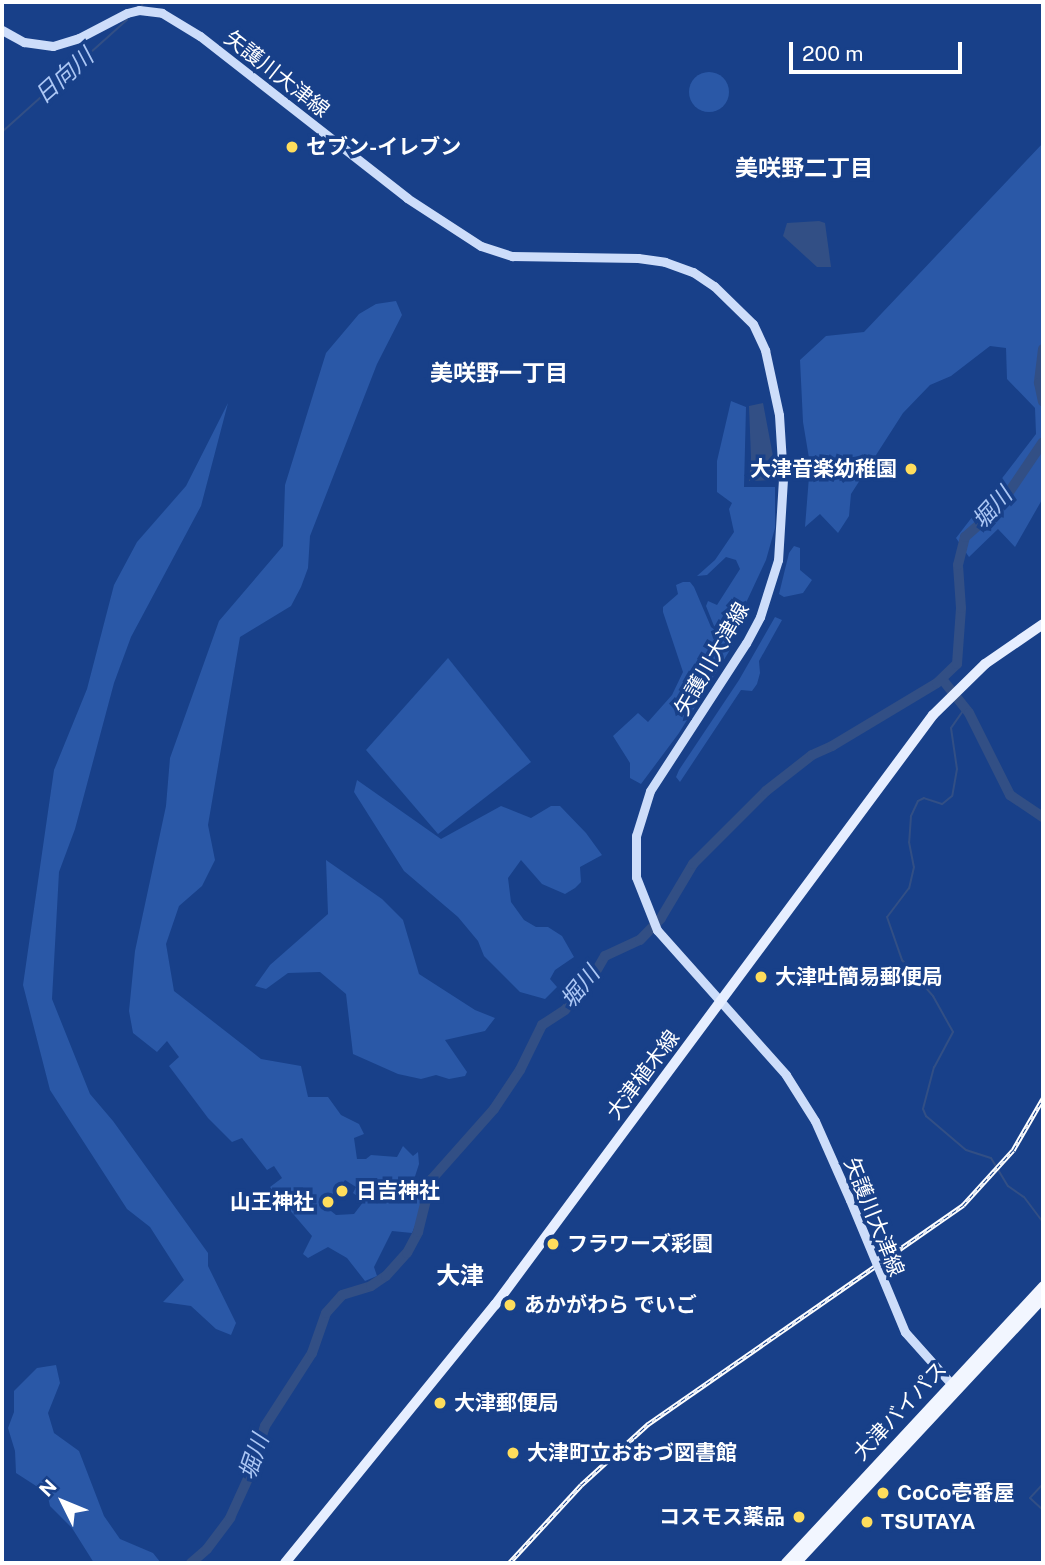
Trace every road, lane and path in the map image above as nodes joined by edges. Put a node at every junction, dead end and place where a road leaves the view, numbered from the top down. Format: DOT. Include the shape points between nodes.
graph roads {
  1 [pos="2,30"];
  2 [pos="1043,624"];
  3 [pos="721,1000"];
  4 [pos="1043,1286"];
  5 [pos="1043,1298"];
  6 [pos="954,1387"];
  7 [pos="285,1563"];
  8 [pos="786,1563"];
  9 [pos="796,1563"];
  1 -- 3 [label="main road, 矢護川大津線" via="24,42 53,46 127,13 162,13 200,36 407,198 481,246 512,256 665,262 715,286 753,324 771,370 779,415 783,479 778,560 760,617 746,643 650,790 640,814 634,856 641,896 657,930"];
  2 -- 3 [label="main road, 大津植木線" via="985,664 933,715"];
  3 -- 6 [label="main road, 矢護川大津線, bridge" via="786,1075 815,1121 905,1332"];
  3 -- 7 [label="main road, 大津植木線" via="495,1305"];
  4 -- 6 [label="highway, 大津バイパス"];
  5 -- 6 [label="highway, 大津バイパス"];
  6 -- 8 [label="highway, 大津バイパス"];
  6 -- 9 [label="highway, 大津バイパス"];
}
